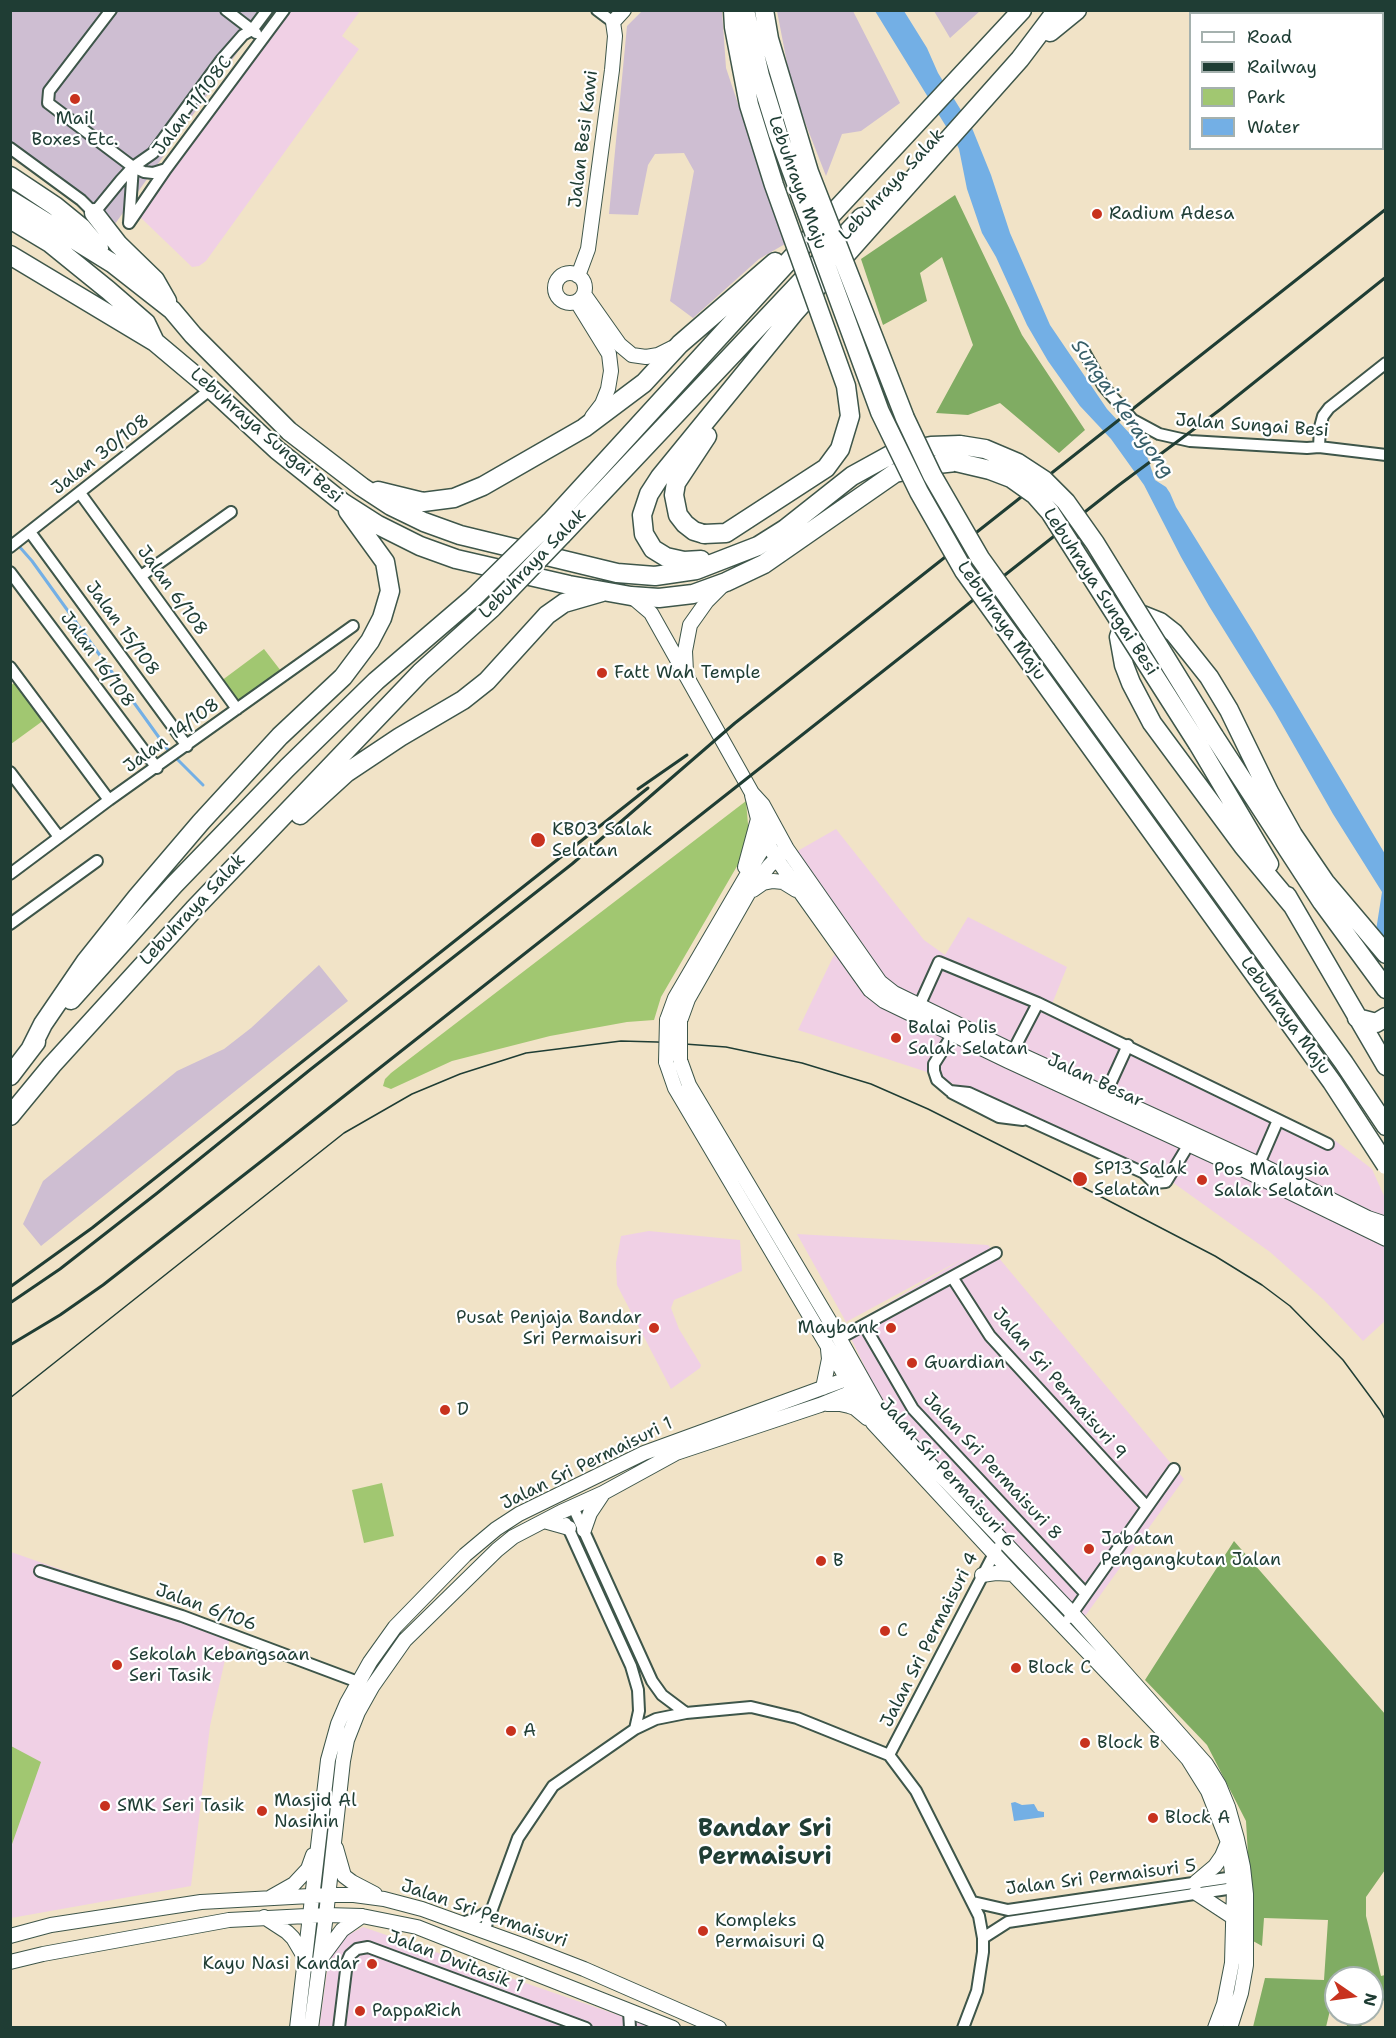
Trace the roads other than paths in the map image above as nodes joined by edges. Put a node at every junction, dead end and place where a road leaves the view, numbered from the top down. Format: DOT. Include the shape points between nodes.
graph roads {
  1 [pos="111,10"];
  2 [pos="226,10"];
  3 [pos="284,10"];
  4 [pos="597,10"];
  5 [pos="624,10"];
  6 [pos="733,10"];
  7 [pos="745,10"];
  8 [pos="764,10"];
  9 [pos="1005,10"];
  10 [pos="1022,10"];
  11 [pos="1057,10"];
  12 [pos="1077,10"];
  13 [pos="263,12"];
  14 [pos="275,22"];
  15 [pos="613,22"];
  16 [pos="252,30"];
  17 [pos="263,38"];
  18 [pos="990,44"];
  19 [pos="1020,59"];
  20 [pos="10,148"];
  21 [pos="133,167"];
  22 [pos="166,169"];
  23 [pos="10,176"];
  24 [pos="10,200"];
  25 [pos="94,213"];
  26 [pos="10,219"];
  27 [pos="53,234"];
  28 [pos="807,241"];
  29 [pos="850,248"];
  30 [pos="10,255"];
  31 [pos="112,263"];
  32 [pos="578,276"];
  33 [pos="802,280"];
  34 [pos="580,298"];
  35 [pos="172,310"];
  36 [pos="155,342"];
  37 [pos="680,344"];
  38 [pos="1083,350"];
  39 [pos="1386,363"];
  40 [pos="211,389"];
  41 [pos="733,390"];
  42 [pos="584,428"];
  43 [pos="1319,447"];
  44 [pos="1386,454"];
  45 [pos="362,487"];
  46 [pos="80,493"];
  47 [pos="342,502"];
  48 [pos="231,512"];
  49 [pos="556,528"];
  50 [pos="28,533"];
  51 [pos="791,536"];
  52 [pos="10,547"];
  53 [pos="729,558"];
  54 [pos="10,572"];
  55 [pos="141,576"];
  56 [pos="726,582"];
  57 [pos="604,591"];
  58 [pos="631,596"];
  59 [pos="353,626"];
  60 [pos="10,667"];
  61 [pos="686,674"];
  62 [pos="237,709"];
  63 [pos="1206,740"];
  64 [pos="183,749"];
  65 [pos="161,765"];
  66 [pos="10,772"];
  67 [pos="752,793"];
  68 [pos="109,800"];
  69 [pos="758,819"];
  70 [pos="59,837"];
  71 [pos="773,838"];
  72 [pos="781,853"];
  73 [pos="97,861"];
  74 [pos="10,873"];
  75 [pos="745,890"];
  76 [pos="802,895"];
  77 [pos="1292,905"];
  78 [pos="194,909"];
  79 [pos="10,924"];
  80 [pos="1386,954"];
  81 [pos="1386,989"];
  82 [pos="1038,1003"];
  83 [pos="920,1004"];
  84 [pos="1386,1017"];
  85 [pos="1357,1018"];
  86 [pos="953,1034"];
  87 [pos="1128,1045"];
  88 [pos="30,1050"];
  89 [pos="1013,1051"];
  90 [pos="1386,1066"];
  91 [pos="10,1077"];
  92 [pos="1106,1093"];
  93 [pos="10,1116"];
  94 [pos="1278,1119"];
  95 [pos="1386,1126"];
  96 [pos="1189,1144"];
  97 [pos="1328,1144"];
  98 [pos="1259,1164"];
  99 [pos="1386,1165"];
  100 [pos="1323,1202"];
  101 [pos="1386,1224"];
  102 [pos="1386,1239"];
  103 [pos="996,1253"];
  104 [pos="952,1277"];
  105 [pos="864,1325"];
  106 [pos="834,1342"];
  107 [pos="857,1383"];
  108 [pos="823,1388"];
  109 [pos="820,1405"];
  110 [pos="873,1423"];
  111 [pos="1174,1469"];
  112 [pos="578,1486"];
  113 [pos="603,1494"];
  114 [pos="545,1502"];
  115 [pos="566,1507"];
  116 [pos="1147,1507"];
  117 [pos="544,1521"];
  118 [pos="569,1528"];
  119 [pos="584,1530"];
  120 [pos="1001,1539"];
  121 [pos="994,1553"];
  122 [pos="465,1555"];
  123 [pos="477,1569"];
  124 [pos="40,1571"];
  125 [pos="1013,1574"];
  126 [pos="982,1575"];
  127 [pos="1086,1594"];
  128 [pos="1072,1613"];
  129 [pos="1064,1626"];
  130 [pos="358,1682"];
  131 [pos="686,1713"];
  132 [pos="635,1730"];
  133 [pos="889,1755"];
  134 [pos="328,1760"];
  135 [pos="343,1761"];
  136 [pos="319,1840"];
  137 [pos="334,1840"];
  138 [pos="1228,1842"];
  139 [pos="1239,1881"];
  140 [pos="1196,1888"];
  141 [pos="328,1895"];
  142 [pos="313,1896"];
  143 [pos="266,1899"];
  144 [pos="384,1899"];
  145 [pos="973,1902"];
  146 [pos="492,1908"];
  147 [pos="326,1915"];
  148 [pos="311,1916"];
  149 [pos="362,1916"];
  150 [pos="264,1917"];
  151 [pos="1234,1918"];
  152 [pos="462,1923"];
  153 [pos="484,1931"];
  154 [pos="10,1936"];
  155 [pos="983,1938"];
  156 [pos="312,1961"];
  157 [pos="10,1962"];
  158 [pos="563,1984"];
  159 [pos="629,2011"];
  160 [pos="669,2027"];
  161 [pos="297,2028"];
  162 [pos="311,2028"];
  163 [pos="339,2028"];
  164 [pos="586,2028"];
  165 [pos="630,2028"];
  166 [pos="719,2028"];
  167 [pos="963,2028"];
  168 [pos="1215,2028"];
  169 [pos="1230,2028"];
  1 -- 21 [label="street" via="49,91 48,103"];
  2 -- 16 [label="street"];
  3 -- 14 [label="street, Jalan 11/108C"];
  4 -- 15 [label="street"];
  5 -- 15 [label="street"];
  6 -- 41 [label="highway, bridge" via="749,105 846,386 850,416 840,449 826,468 726,533 704,534 694,531 678,515 676,483"];
  7 -- 99 [label="highway, Lebuhraya Maju, bridge" via="778,134 880,412 919,492 964,571 1332,1082"];
  8 -- 95 [label="highway, Lebuhraya Maju, bridge" via="809,172 904,418 932,475 980,558"];
  9 -- 18 [label="highway"];
  10 -- 18 [label="highway, Lebuhraya Salak"];
  11 -- 19 [label="highway"];
  11 -- 33 [label="highway, Lebuhraya Salak"];
  12 -- 19 [label="highway"];
  13 -- 14 [label="street"];
  13 -- 16 [label="street, Jalan 11/108C"];
  14 -- 17 [label="street, Jalan 11/108C"];
  15 -- 32 [label="street, Jalan Besi Kawi" via="612,70 588,249"];
  16 -- 17 [label="street"];
  16 -- 21 [label="street, Jalan 11/108C" via="222,59 153,153"];
  17 -- 22 [label="street, Jalan 11/108C"];
  18 -- 28 [label="highway, Lebuhraya Salak"];
  19 -- 29 [label="highway"];
  20 -- 25 [label="street"];
  21 -- 22 [label="street" via="153,173"];
  21 -- 22 [label="street, Jalan 11/108C" via="129,223"];
  21 -- 25 [label="street, Jalan 11/108C"];
  23 -- 31 [label="highway" via="82,228"];
  24 -- 27 [label="highway, Lebuhraya Sungai Besi"];
  25 -- 35 [label="highway" via="154,280"];
  26 -- 27 [label="highway, Lebuhraya Sungai Besi"];
  27 -- 31 [label="highway, Lebuhraya Sungai Besi"];
  27 -- 36 [label="highway, Lebuhraya Sungai Besi" via="146,323"];
  28 -- 37 [label="highway" via="771,265"];
  28 -- 49 [label="highway, Lebuhraya Salak"];
  29 -- 33 [label="highway"];
  29 -- 41 [label="highway"];
  30 -- 36 [label="highway"];
  31 -- 35 [label="highway, Lebuhraya Sungai Besi"];
  32 -- 34 [label="street" via="584,284"];
  32 -- 34 [label="street" via="565,274 554,287 559,300 568,303"];
  33 -- 49 [label="highway, Lebuhraya Salak"];
  34 -- 37 [label="street" via="633,355 658,355"];
  34 -- 42 [label="street" via="609,354 611,371 602,404"];
  35 -- 45 [label="highway, Lebuhraya Sungai Besi" via="289,432"];
  36 -- 40 [label="highway, Lebuhraya Sungai Besi"];
  37 -- 42 [label="highway" via="644,383"];
  38 -- 43 [label="street, Jalan Sungai Besi" via="1104,387 1133,420 1159,434 1191,441"];
  39 -- 43 [label="street" via="1329,408 1320,427"];
  40 -- 46 [label="street, Jalan 30/108"];
  40 -- 47 [label="highway, Lebuhraya Sungai Besi" via="277,450"];
  41 -- 53 [label="highway" via="660,477 642,515 644,534 653,549 666,557 684,561"];
  42 -- 45 [label="highway" via="483,486 454,498 423,502"];
  43 -- 44 [label="street, Jalan Sungai Besi"];
  45 -- 53 [label="highway, Lebuhraya Sungai Besi" via="391,506 460,535 617,573 655,576 696,570"];
  46 -- 50 [label="street, Jalan 30/108"];
  46 -- 55 [label="street, Jalan 6/108"];
  47 -- 57 [label="highway, Lebuhraya Sungai Besi" via="420,546"];
  47 -- 88 [label="highway" via="385,562 390,591 370,641 343,677 280,736 136,897 86,961"];
  48 -- 55 [label="street"];
  49 -- 78 [label="highway, Lebuhraya Salak, bridge" via="492,608 421,672"];
  49 -- 88 [label="highway, Lebuhraya Salak, bridge" via="376,681 287,768 158,903"];
  50 -- 52 [label="street, Jalan 30/108"];
  50 -- 64 [label="street, Jalan 15/108"];
  51 -- 53 [label="highway, Lebuhraya Sungai Besi"];
  51 -- 56 [label="highway, Lebuhraya Sungai Besi" via="764,564"];
  51 -- 63 [label="highway, Lebuhraya Sungai Besi, bridge" via="895,473 956,462 1011,478 1050,512"];
  54 -- 65 [label="street, Jalan 16/108"];
  55 -- 62 [label="street, Jalan 6/108"];
  56 -- 58 [label="highway, Lebuhraya Sungai Besi" via="693,594"];
  56 -- 61 [label="street, Jalan Besar" via="690,625"];
  57 -- 58 [label="highway, Lebuhraya Sungai Besi"];
  57 -- 78 [label="highway" via="564,603 547,615 487,681 346,773 242,872"];
  58 -- 61 [label="street, Jalan Besar" via="651,613"];
  59 -- 62 [label="street, Jalan 14/108"];
  60 -- 68 [label="street"];
  61 -- 67 [label="street, Jalan Besar"];
  62 -- 64 [label="street, Jalan 14/108"];
  63 -- 77 [label="highway, Lebuhraya Sungai Besi"];
  63 -- 81 [label="highway, Lebuhraya Sungai Besi"];
  64 -- 65 [label="street, Jalan 14/108"];
  65 -- 68 [label="street, Jalan 14/108"];
  66 -- 70 [label="street"];
  67 -- 69 [label="street, Jalan Besar"];
  67 -- 71 [label="street, Jalan Besar" via="763,805"];
  68 -- 70 [label="street, Jalan 14/108"];
  69 -- 71 [label="street, Jalan Besar"];
  69 -- 75 [label="street"];
  70 -- 74 [label="street, Jalan 14/108"];
  71 -- 72 [label="street, Jalan Besar"];
  71 -- 75 [label="street, Jalan Sri Permaisuri 6"];
  72 -- 75 [label="street, Jalan Sri Permaisuri 6"];
  72 -- 76 [label="street, Jalan Besar"];
  72 -- 83 [label="street, Jalan Besar" via="880,982"];
  73 -- 79 [label="street"];
  75 -- 76 [label="street" via="773,881 791,886"];
  75 -- 106 [label="street, Jalan Sri Permaisuri 6, bridge" via="674,1020 673,1061"];
  76 -- 86 [label="street, Jalan Besar" via="870,990"];
  77 -- 80 [label="highway" via="1152,723 1124,664 1119,637 1125,620 1140,614 1160,622 1198,663 1220,693 1293,835 1325,882"];
  77 -- 85 [label="highway, Lebuhraya Sungai Besi"];
  78 -- 93 [label="highway, Lebuhraya Salak"];
  82 -- 83 [label="street" via="939,962"];
  82 -- 87 [label="street"];
  82 -- 89 [label="street"];
  83 -- 89 [label="street, Jalan Besar"];
  84 -- 85 [label="highway" via="1376,1023"];
  85 -- 90 [label="highway, Lebuhraya Sungai Besi"];
  86 -- 96 [label="street, Jalan Besar"];
  86 -- 96 [label="street" via="934,1064 937,1080 950,1091 969,1093 1030,1120 1144,1173 1154,1183 1166,1182"];
  87 -- 92 [label="street"];
  87 -- 94 [label="street"];
  88 -- 91 [label="highway, Lebuhraya Salak"];
  89 -- 92 [label="street, Jalan Besar"];
  92 -- 98 [label="street, Jalan Besar"];
  94 -- 97 [label="street"];
  94 -- 98 [label="street"];
  96 -- 100 [label="street, Jalan Besar"];
  98 -- 100 [label="street, Jalan Besar"];
  100 -- 101 [label="street, Jalan Besar"];
  100 -- 102 [label="street, Jalan Besar"];
  103 -- 104 [label="street"];
  104 -- 105 [label="street"];
  104 -- 116 [label="street, Jalan Sri Permaisuri 9" via="990,1336"];
  105 -- 106 [label="street"];
  105 -- 127 [label="street, Jalan Sri Permaisuri 8" via="913,1409"];
  106 -- 107 [label="street, Jalan Sri Permaisuri 6"];
  106 -- 108 [label="street"];
  107 -- 108 [label="street, Jalan Sri Permaisuri 1"];
  107 -- 109 [label="street, Jalan Sri Permaisuri 1"];
  107 -- 110 [label="street, Jalan Sri Permaisuri 6"];
  107 -- 120 [label="street, Jalan Sri Permaisuri 6"];
  108 -- 112 [label="street, Jalan Sri Permaisuri 1" via="644,1453"];
  109 -- 110 [label="street" via="855,1408"];
  109 -- 113 [label="street, Jalan Sri Permaisuri 1" via="676,1453"];
  110 -- 121 [label="street, Jalan Sri Permaisuri 6"];
  111 -- 116 [label="street"];
  112 -- 114 [label="street, Jalan Sri Permaisuri 1"];
  112 -- 115 [label="street"];
  113 -- 115 [label="street, Jalan Sri Permaisuri 1"];
  113 -- 119 [label="street"];
  114 -- 115 [label="street" via="556,1500"];
  114 -- 122 [label="street, Jalan Sri Permaisuri 1" via="496,1529"];
  115 -- 117 [label="street, Jalan Sri Permaisuri 1"];
  115 -- 118 [label="street"];
  115 -- 119 [label="street"];
  116 -- 127 [label="street"];
  117 -- 118 [label="street"];
  117 -- 123 [label="street, Jalan Sri Permaisuri 1" via="513,1538"];
  118 -- 132 [label="street" via="631,1666 638,1690"];
  119 -- 131 [label="street" via="652,1681 662,1695"];
  120 -- 121 [label="street, Jalan Sri Permaisuri 4"];
  120 -- 128 [label="street, Jalan Sri Permaisuri 6"];
  121 -- 125 [label="street, Jalan Sri Permaisuri 6"];
  121 -- 126 [label="street, Jalan Sri Permaisuri 4"];
  122 -- 123 [label="street"];
  122 -- 130 [label="street, Jalan Sri Permaisuri 1" via="395,1627"];
  123 -- 135 [label="street, Jalan Sri Permaisuri 1" via="405,1640 384,1668 357,1712"];
  124 -- 130 [label="street, Jalan 6/106" via="182,1616"];
  125 -- 126 [label="street"];
  125 -- 129 [label="street, Jalan Sri Permaisuri 6"];
  126 -- 133 [label="street, Jalan Sri Permaisuri 4"];
  127 -- 128 [label="street"];
  128 -- 129 [label="street"];
  128 -- 139 [label="street, Jalan Sri Permaisuri 6" via="1206,1764 1228,1807"];
  129 -- 138 [label="street, Jalan Sri Permaisuri 6" via="1188,1759 1208,1791"];
  130 -- 134 [label="street, Jalan Sri Permaisuri 1" via="338,1724"];
  131 -- 132 [label="street" via="656,1719"];
  131 -- 133 [label="street" via="751,1707 797,1718"];
  132 -- 146 [label="street" via="553,1786 518,1838"];
  133 -- 145 [label="street" via="916,1791"];
  134 -- 135 [label="street" via="337,1764"];
  134 -- 136 [label="street, Jalan Sri Permaisuri 1"];
  135 -- 137 [label="street, Jalan Sri Permaisuri 1"];
  136 -- 142 [label="street, Jalan Sri Permaisuri 1"];
  136 -- 143 [label="street" via="308,1869 294,1884"];
  137 -- 141 [label="street, Jalan Sri Permaisuri 1"];
  137 -- 144 [label="street" via="344,1876"];
  138 -- 139 [label="street, Jalan Sri Permaisuri 6"];
  138 -- 140 [label="street" via="1222,1856"];
  139 -- 140 [label="street, Jalan Sri Permaisuri 5"];
  139 -- 151 [label="street, Jalan Sri Permaisuri 6"];
  139 -- 169 [label="street, Jalan Sri Permaisuri 6" via="1246,1965"];
  140 -- 145 [label="street, Jalan Sri Permaisuri 5" via="1008,1910"];
  140 -- 151 [label="street"];
  140 -- 155 [label="street, Jalan Sri Permaisuri 5" via="1008,1922"];
  141 -- 142 [label="street, Jalan Sri Permaisuri"];
  141 -- 144 [label="street, Jalan Sri Permaisuri"];
  141 -- 147 [label="street, Jalan Sri Permaisuri 1"];
  142 -- 143 [label="street, Jalan Sri Permaisuri"];
  142 -- 148 [label="street, Jalan Sri Permaisuri 1"];
  143 -- 154 [label="street, Jalan Sri Permaisuri" via="152,1908"];
  144 -- 152 [label="street, Jalan Sri Permaisuri"];
  145 -- 155 [label="street"];
  146 -- 152 [label="street"];
  146 -- 153 [label="street"];
  147 -- 148 [label="street, Jalan Sri Permaisuri"];
  147 -- 149 [label="street, Jalan Sri Permaisuri"];
  147 -- 156 [label="street, Jalan Sri Permaisuri 1"];
  148 -- 150 [label="street, Jalan Sri Permaisuri"];
  148 -- 156 [label="street, Jalan Sri Permaisuri 1"];
  149 -- 156 [label="street"];
  149 -- 158 [label="street, Jalan Sri Permaisuri" via="417,1927"];
  150 -- 156 [label="street" via="287,1932"];
  150 -- 157 [label="street, Jalan Sri Permaisuri" via="229,1920"];
  151 -- 168 [label="street, Jalan Sri Permaisuri 6" via="1232,1963"];
  152 -- 153 [label="street, Jalan Sri Permaisuri"];
  153 -- 158 [label="street" via="486,1947"];
  153 -- 166 [label="street, Jalan Sri Permaisuri" via="584,1969"];
  155 -- 167 [label="street" via="977,1991"];
  156 -- 161 [label="street"];
  156 -- 162 [label="street"];
  158 -- 159 [label="street, Jalan Sri Permaisuri"];
  159 -- 160 [label="street, Jalan Sri Permaisuri"];
  159 -- 165 [label="street"];
  163 -- 164 [label="street, Jalan Dwitasik 1" via="347,1962 357,1949 368,1947"];
}
